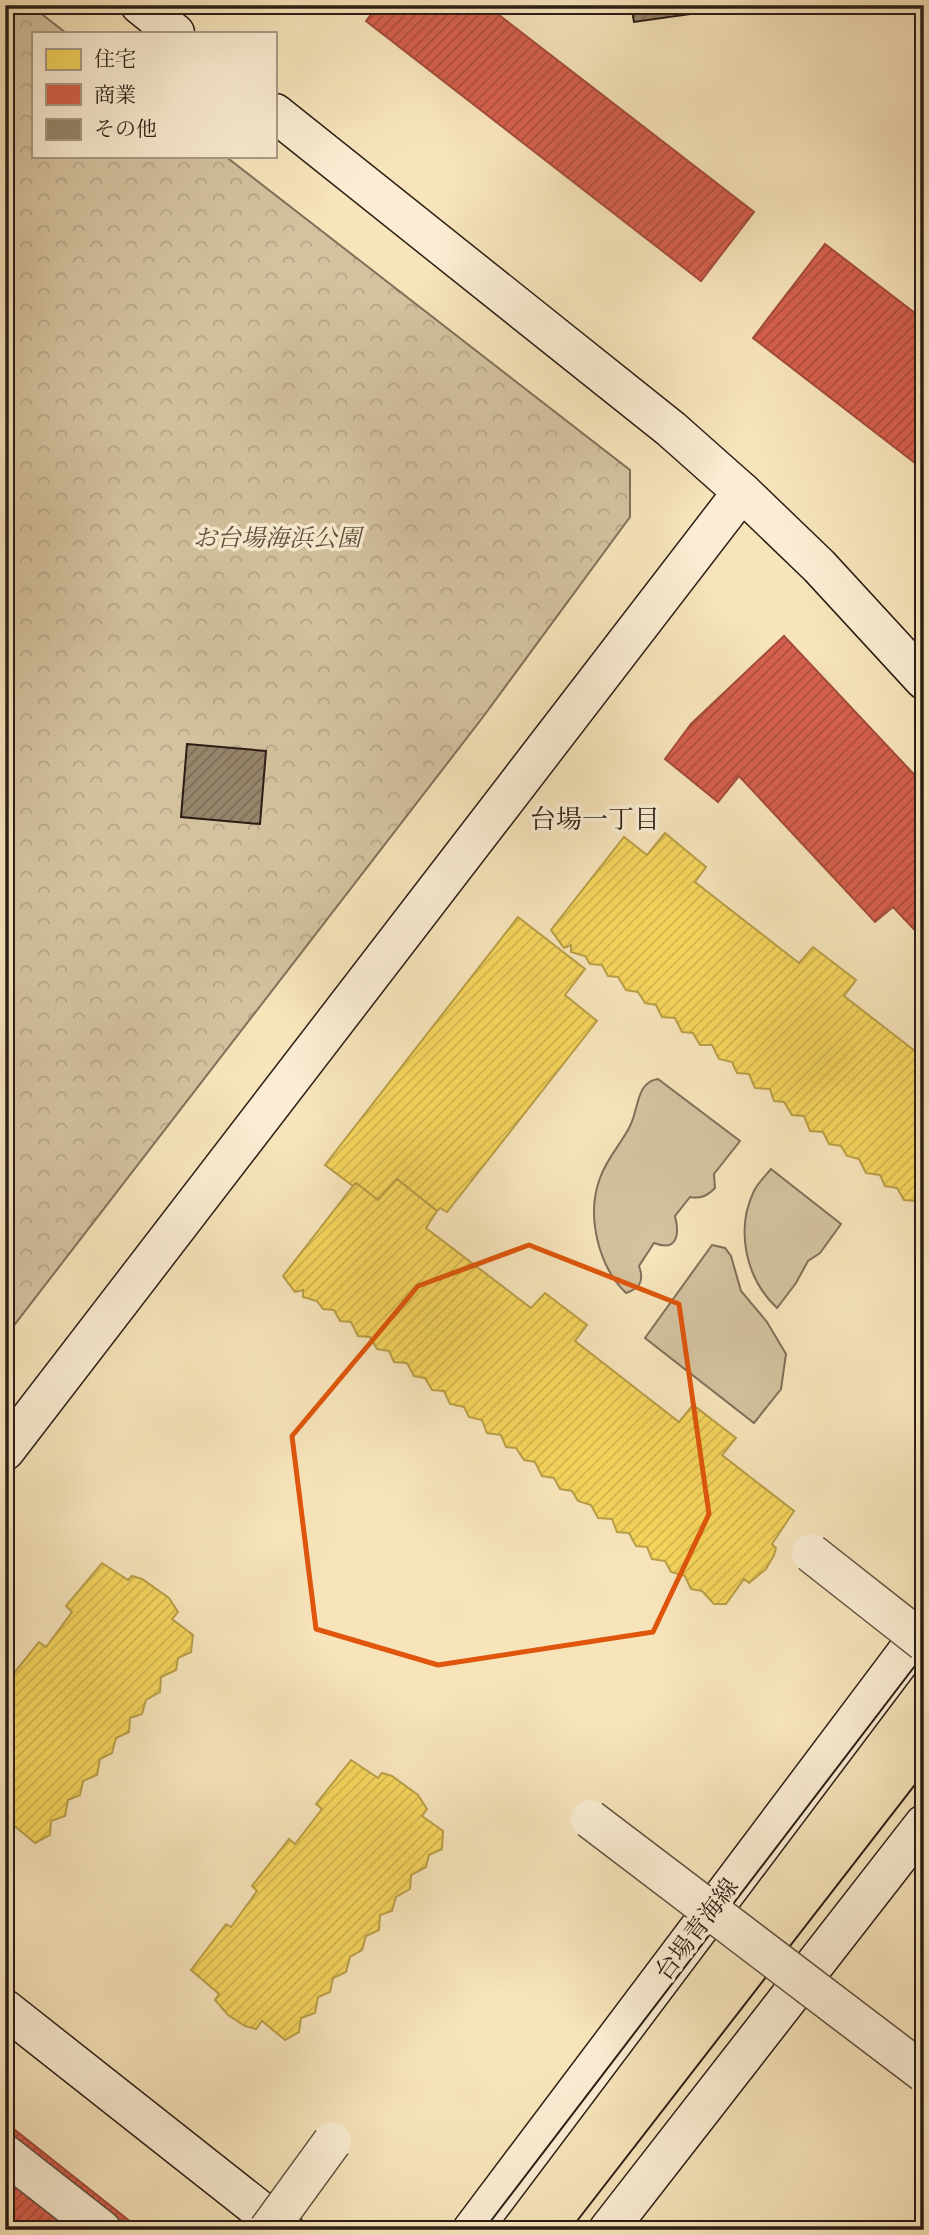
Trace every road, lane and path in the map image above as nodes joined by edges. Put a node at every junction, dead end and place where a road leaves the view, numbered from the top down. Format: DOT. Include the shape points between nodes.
graph roads {
  1 [pos="140,5"];
  2 [pos="174,32"];
  3 [pos="276,114"];
  4 [pos="742,492"];
  5 [pos="924,680"];
  6 [pos="5,1451"];
  7 [pos="811,1553"];
  8 [pos="924,1629"];
  9 [pos="924,1642"];
  10 [pos="590,1819"];
  11 [pos="924,1824"];
  12 [pos="5,2009"];
  13 [pos="924,2073"];
  14 [pos="332,2141"];
  15 [pos="5,2154"];
  16 [pos="102,2230"];
  17 [pos="268,2230"];
  18 [pos="285,2230"];
  19 [pos="472,2230"];
  20 [pos="608,2230"];
  1 -- 2 [label="street"];
  3 -- 4 [label="street" via="671,429"];
  4 -- 5 [label="street" via="819,566"];
  4 -- 6 [label="street"];
  7 -- 9 [label="street, bridge"];
  8 -- 19 [label="street, 台場青海線"];
  10 -- 13 [label="street, bridge"];
  11 -- 20 [label="street"];
  12 -- 18 [label="street"];
  14 -- 17 [label="street, bridge"];
  15 -- 16 [label="street"];
}
